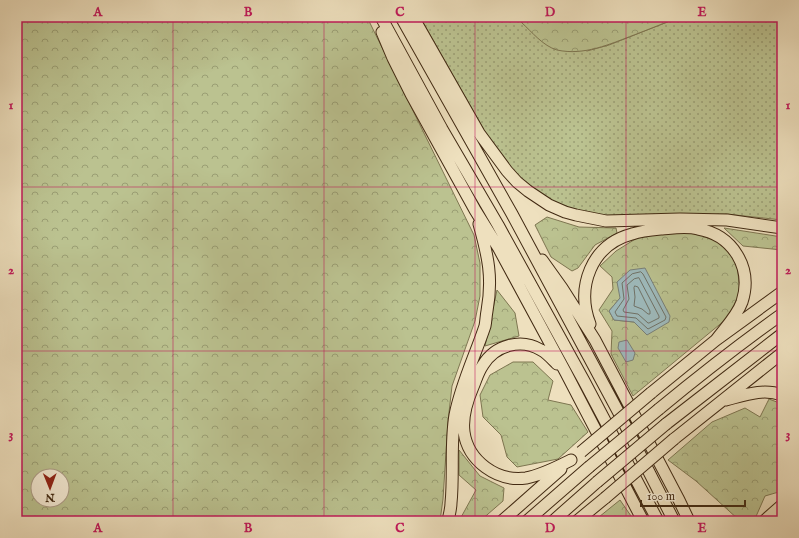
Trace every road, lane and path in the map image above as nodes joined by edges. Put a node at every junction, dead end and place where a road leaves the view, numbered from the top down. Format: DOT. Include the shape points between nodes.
graph roads {
  1 [pos="375,17"];
  2 [pos="381,17"];
  3 [pos="401,17"];
  4 [pos="413,17"];
  5 [pos="475,210"];
  6 [pos="512,214"];
  7 [pos="782,228"];
  8 [pos="782,292"];
  9 [pos="782,314"];
  10 [pos="782,334"];
  11 [pos="595,340"];
  12 [pos="716,340"];
  13 [pos="782,353"];
  14 [pos="566,373"];
  15 [pos="782,395"];
  16 [pos="720,402"];
  17 [pos="571,460"];
  18 [pos="679,500"];
  19 [pos="782,505"];
  20 [pos="448,521"];
  21 [pos="502,521"];
  22 [pos="527,521"];
  23 [pos="553,521"];
  24 [pos="577,521"];
  25 [pos="643,521"];
  26 [pos="658,521"];
  27 [pos="674,521"];
  28 [pos="689,521"];
  29 [pos="695,521"];
  30 [pos="764,521"];
  1 -- 5 [label="highway" via="411,94"];
  2 -- 26 [label="highway" via="588,388"];
  3 -- 6 [label="highway"];
  4 -- 7 [label="highway" via="483,140 507,171 528,192 550,205 565,212 606,221 727,220"];
  5 -- 14 [label="highway" via="498,247"];
  5 -- 20 [label="highway" via="489,262 489,299 485,325 459,397 455,416"];
  6 -- 11 [label="highway"];
  6 -- 27 [label="highway"];
  8 -- 12 [label="highway"];
  9 -- 22 [label="highway, bridge" via="658,409"];
  10 -- 23 [label="highway, bridge" via="666,424"];
  11 -- 12 [label="highway" via="586,315 584,294 588,275 596,259 612,243 632,234 686,228 697,228 720,236 732,247 742,263 745,287 741,304"];
  11 -- 18 [label="highway"];
  12 -- 17 [label="highway, bridge"];
  13 -- 16 [label="highway"];
  14 -- 17 [label="highway" via="547,354 533,346 518,344 496,351 478,372 467,403 464,432 470,449 484,467 508,477 533,476"];
  14 -- 25 [label="highway"];
  15 -- 16 [label="highway" via="768,392 749,393"];
  16 -- 24 [label="highway, bridge"];
  17 -- 21 [label="highway"];
  18 -- 28 [label="highway"];
  18 -- 29 [label="highway"];
  19 -- 30 [label="highway"];
}
